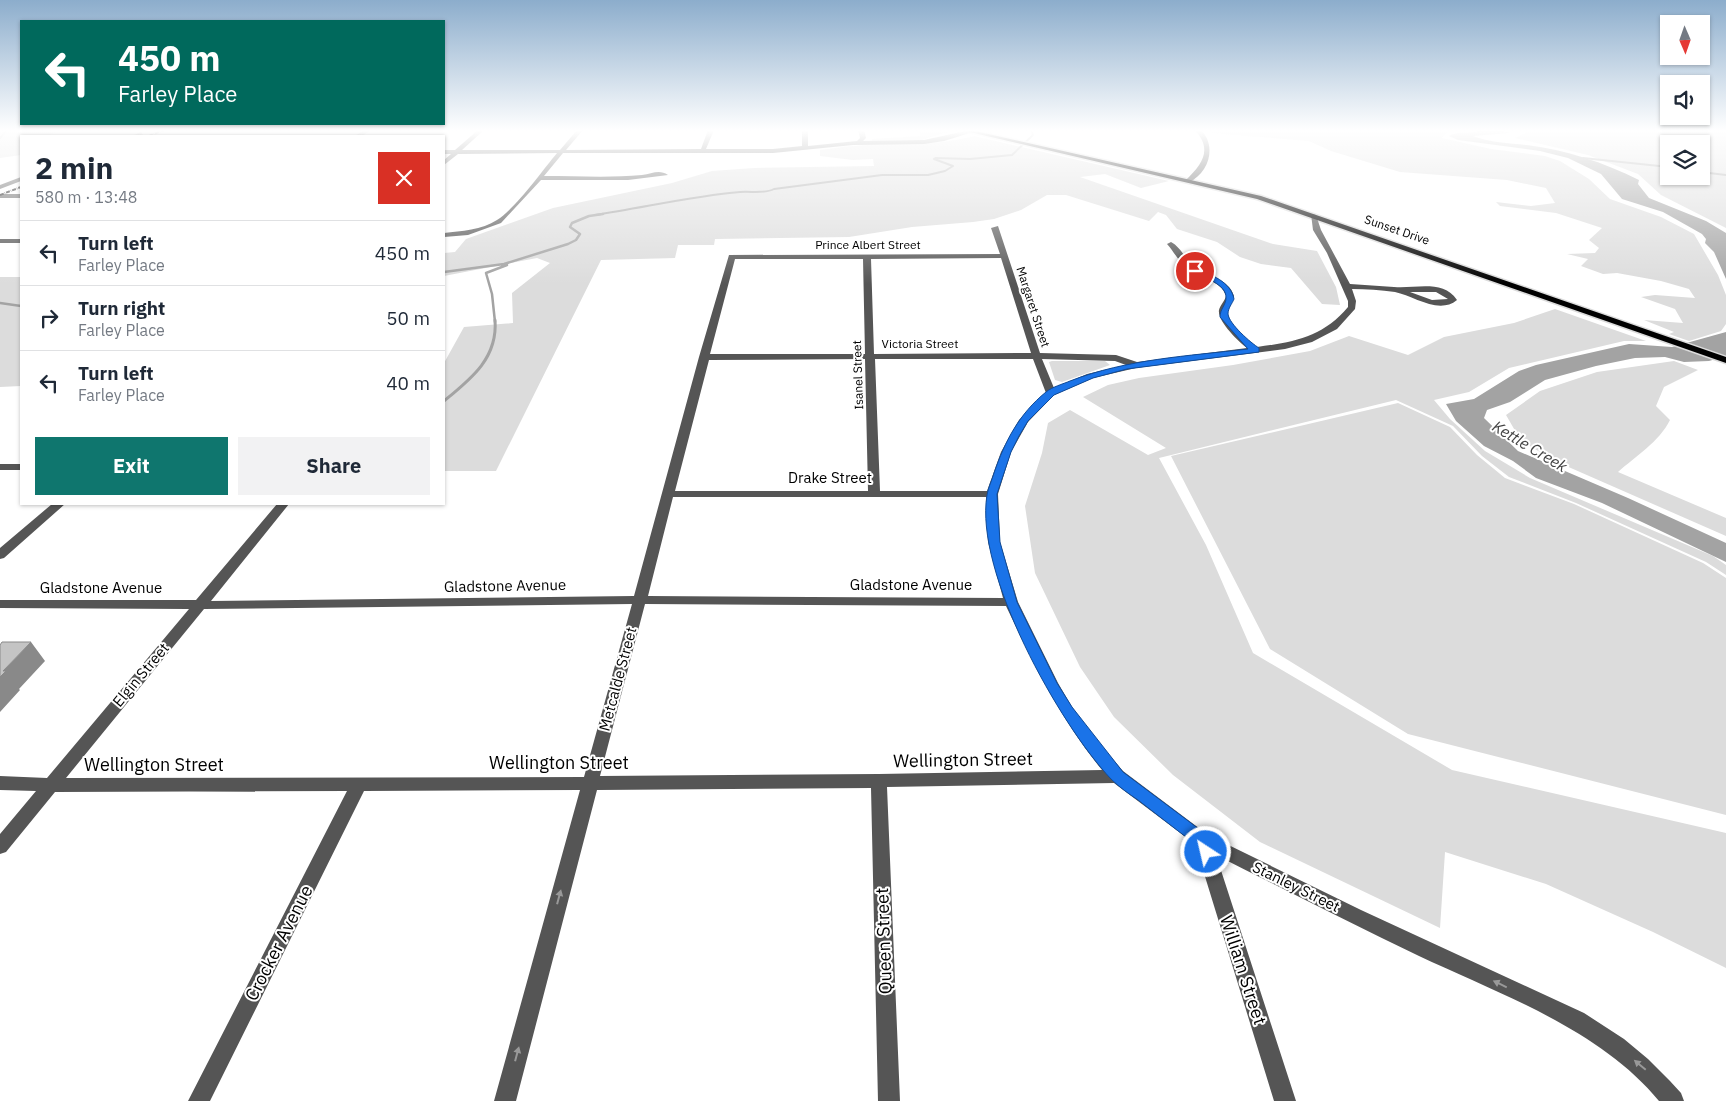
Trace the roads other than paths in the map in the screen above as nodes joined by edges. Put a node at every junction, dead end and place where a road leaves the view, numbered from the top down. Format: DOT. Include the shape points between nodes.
graph roads {
  1 [pos="15,181"];
  2 [pos="537,181"];
  3 [pos="1196,181"];
  4 [pos="0,187"];
  5 [pos="0,196"];
  6 [pos="20,196"];
  7 [pos="1313,215"];
  8 [pos="995,228"];
  9 [pos="445,236"];
  10 [pos="0,241"];
  11 [pos="20,241"];
  12 [pos="1172,244"];
  13 [pos="867,256"];
  14 [pos="1003,256"];
  15 [pos="732,257"];
  16 [pos="1347,286"];
  17 [pos="1394,290"];
  18 [pos="1256,350"];
  19 [pos="869,356"];
  20 [pos="1036,356"];
  21 [pos="704,358"];
  22 [pos="1726,360"];
  23 [pos="1136,364"];
  24 [pos="1051,393"];
  25 [pos="0,467"];
  26 [pos="20,467"];
  27 [pos="874,493"];
  28 [pos="668,494"];
  29 [pos="992,494"];
  30 [pos="58,505"];
  31 [pos="282,505"];
  32 [pos="0,555"];
  33 [pos="639,600"];
  34 [pos="1011,602"];
  35 [pos="0,604"];
  36 [pos="200,605"];
  37 [pos="1117,776"];
  38 [pos="879,781"];
  39 [pos="0,783"];
  40 [pos="590,783"];
  41 [pos="50,785"];
  42 [pos="359,785"];
  43 [pos="1202,840"];
  44 [pos="0,847"];
  45 [pos="199,1101"];
  46 [pos="505,1101"];
  47 [pos="889,1101"];
  48 [pos="1285,1101"];
  49 [pos="1673,1101"];
  1 -- 4 [label="street"];
  2 -- 9 [label="street" via="499,222 468,233"];
  3 -- 7 [label="main road, Sunset Drive" via="1247,193"];
  5 -- 6 [label="street"];
  7 -- 16 [label="street, Stanley Street" via="1317,230"];
  7 -- 22 [label="main road, Sunset Drive"];
  8 -- 14 [label="street, Margaret Street"];
  10 -- 11 [label="street"];
  12 -- 18 [label="street" via="1190,268 1221,283 1229,291 1224,317 1247,345"];
  13 -- 14 [label="street, Prince Albert Street"];
  13 -- 15 [label="street, Prince Albert Street"];
  13 -- 19 [label="street, Isanel Street"];
  14 -- 20 [label="street, Margaret Street"];
  15 -- 21 [label="street, Metcalde Street"];
  16 -- 17 [label="street"];
  16 -- 18 [label="street, Stanley Street" via="1352,307 1334,327 1309,340"];
  17 -- 17 [label="street" via="1435,302 1448,302 1453,298 1432,289"];
  18 -- 23 [label="street, Stanley Street"];
  19 -- 20 [label="street, Victoria Street"];
  19 -- 21 [label="street, Victoria Street"];
  19 -- 27 [label="street, Isanel Street"];
  20 -- 23 [label="street, Victoria Street" via="1116,358"];
  20 -- 24 [label="street, Margaret Street"];
  21 -- 28 [label="street, Metcalde Street"];
  23 -- 24 [label="street, Stanley Street" via="1090,376"];
  24 -- 29 [label="street, Stanley Street" via="1024,420 1014,436"];
  25 -- 26 [label="street"];
  27 -- 28 [label="street, Drake Street"];
  27 -- 29 [label="street, Drake Street"];
  28 -- 33 [label="street, Metcalde Street"];
  29 -- 34 [label="street, Stanley Street" via="994,542"];
  30 -- 32 [label="street"];
  31 -- 36 [label="street, Elgin Street"];
  33 -- 34 [label="street, Gladstone Avenue"];
  33 -- 36 [label="street, Gladstone Avenue"];
  33 -- 40 [label="street, Metcalde Street"];
  34 -- 37 [label="street, Stanley Street" via="1063,704"];
  35 -- 36 [label="street, Gladstone Avenue"];
  36 -- 41 [label="street, Elgin Street"];
  37 -- 38 [label="street, Wellington Street"];
  37 -- 43 [label="street, Stanley Street"];
  38 -- 40 [label="street, Wellington Street"];
  38 -- 47 [label="street, Queen Street"];
  39 -- 41 [label="street, Wellington Street"];
  40 -- 42 [label="street, Wellington Street"];
  46 -- 40 [label="street, Metcalde Street, one-way"];
  41 -- 42 [label="street, Wellington Street"];
  41 -- 44 [label="street, Elgin Street"];
  42 -- 45 [label="street, Crocker Avenue"];
  43 -- 48 [label="street, William Street"];
  49 -- 43 [label="street, Stanley Street, one-way" via="1634,1060 1577,1020 1354,916"];
}
